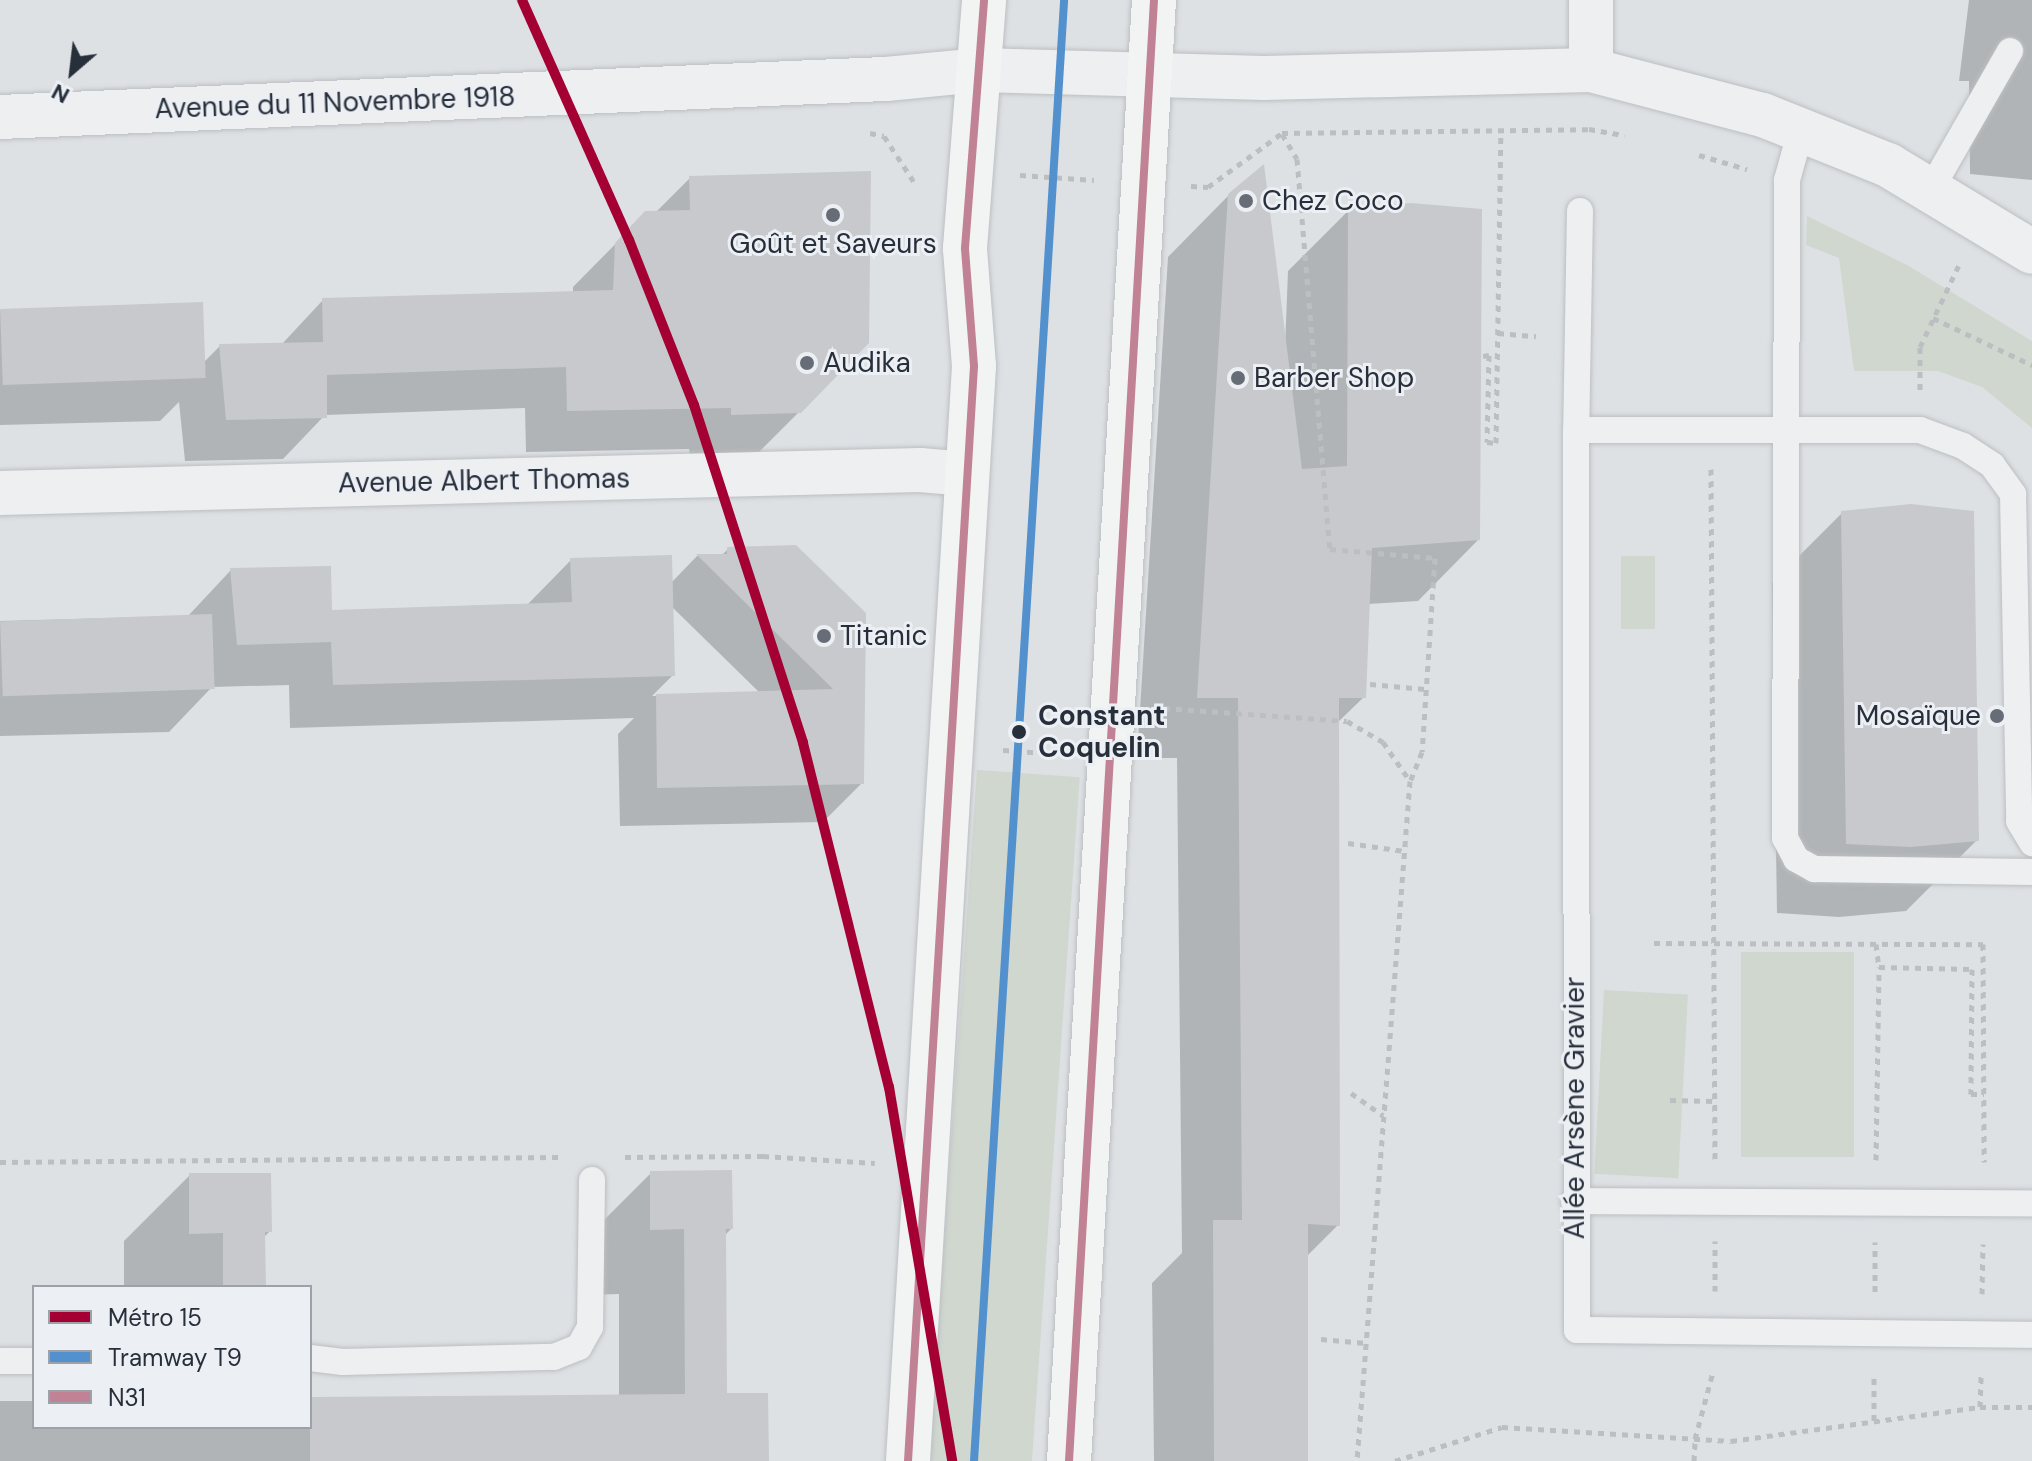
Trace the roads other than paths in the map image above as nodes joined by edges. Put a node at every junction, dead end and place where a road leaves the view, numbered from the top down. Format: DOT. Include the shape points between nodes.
graph roads {
  1 [pos="984,0"];
  2 [pos="1154,0"];
  3 [pos="1591,0"];
  4 [pos="2010,51"];
  5 [pos="979,70"];
  6 [pos="1591,70"];
  7 [pos="1150,75"];
  8 [pos="0,117"];
  9 [pos="1801,130"];
  10 [pos="1931,189"];
  11 [pos="1580,211"];
  12 [pos="2032,252"];
  13 [pos="1785,428"];
  14 [pos="1576,430"];
  15 [pos="967,474"];
  16 [pos="0,493"];
  17 [pos="2032,843"];
  18 [pos="2032,872"];
  19 [pos="592,1180"];
  20 [pos="1574,1201"];
  21 [pos="2032,1203"];
  22 [pos="2032,1335"];
  23 [pos="312,1358"];
  24 [pos="0,1361"];
  25 [pos="32,1361"];
  26 [pos="908,1461"];
  27 [pos="1069,1461"];
  1 -- 5 [label="main road"];
  2 -- 7 [label="main road"];
  3 -- 6 [label="street"];
  4 -- 10 [label="lane"];
  5 -- 7 [label="street, Avenue du 11 Novembre 1918"];
  5 -- 8 [label="street, Avenue du 11 Novembre 1918" via="886,79"];
  5 -- 15 [label="main road" via="965,248 974,366"];
  6 -- 7 [label="street, Avenue du 11 Novembre 1918" via="1264,78"];
  6 -- 9 [label="street, Avenue du 11 Novembre 1918"];
  7 -- 27 [label="main road"];
  9 -- 10 [label="street, Avenue du 11 Novembre 1918" via="1888,165"];
  9 -- 13 [label="lane" via="1787,180"];
  10 -- 12 [label="street, Avenue du 11 Novembre 1918"];
  11 -- 14 [label="lane, Allée Arsène Gravier"];
  13 -- 14 [label="lane"];
  13 -- 17 [label="lane" via="1920,430 1963,446 1992,465 2013,494 2019,821"];
  13 -- 18 [label="lane" via="1785,838 1796,859 1814,869"];
  14 -- 20 [label="lane, Allée Arsène Gravier"];
  15 -- 16 [label="street, Avenue Albert Thomas" via="920,470"];
  15 -- 26 [label="main road"];
  19 -- 23 [label="lane" via="590,1327 579,1347 554,1357"];
  20 -- 21 [label="lane"];
  20 -- 22 [label="lane, Allée Arsène Gravier" via="1577,1330"];
  24 -- 25 [label="lane"];
}
